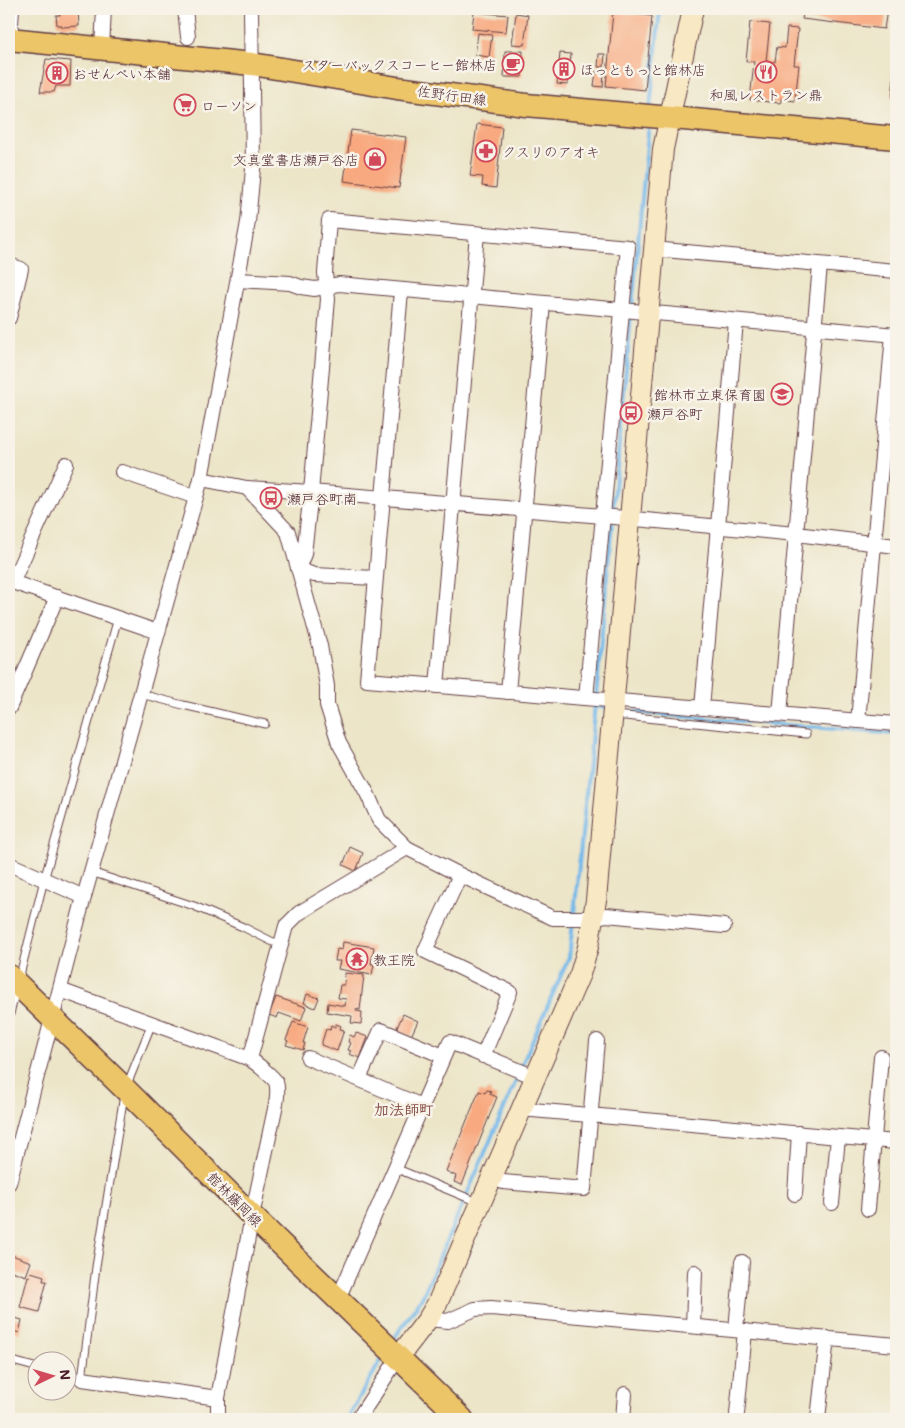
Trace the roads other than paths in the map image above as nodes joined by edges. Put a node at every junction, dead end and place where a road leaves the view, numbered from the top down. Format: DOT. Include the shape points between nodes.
graph roads {
  1 [pos="12,9"];
  2 [pos="104,9"];
  3 [pos="185,9"];
  4 [pos="250,9"];
  5 [pos="693,9"];
  6 [pos="188,37"];
  7 [pos="9,39"];
  8 [pos="102,48"];
  9 [pos="252,64"];
  10 [pos="670,118"];
  11 [pos="896,138"];
  12 [pos="477,234"];
  13 [pos="654,249"];
  14 [pos="9,265"];
  15 [pos="820,265"];
  16 [pos="896,271"];
  17 [pos="238,280"];
  18 [pos="326,286"];
  19 [pos="401,291"];
  20 [pos="471,297"];
  21 [pos="543,304"];
  22 [pos="623,310"];
  23 [pos="649,313"];
  24 [pos="9,318"];
  25 [pos="736,321"];
  26 [pos="814,328"];
  27 [pos="895,335"];
  28 [pos="66,464"];
  29 [pos="122,472"];
  30 [pos="201,479"];
  31 [pos="247,488"];
  32 [pos="311,492"];
  33 [pos="196,497"];
  34 [pos="383,498"];
  35 [pos="453,504"];
  36 [pos="524,510"];
  37 [pos="603,516"];
  38 [pos="630,518"];
  39 [pos="718,526"];
  40 [pos="796,534"];
  41 [pos="874,543"];
  42 [pos="896,546"];
  43 [pos="298,569"];
  44 [pos="375,578"];
  45 [pos="10,582"];
  46 [pos="57,597"];
  47 [pos="118,618"];
  48 [pos="158,632"];
  49 [pos="437,686"];
  50 [pos="508,692"];
  51 [pos="141,694"];
  52 [pos="586,698"];
  53 [pos="9,708"];
  54 [pos="613,708"];
  55 [pos="702,708"];
  56 [pos="780,714"];
  57 [pos="858,721"];
  58 [pos="265,724"];
  59 [pos="896,724"];
  60 [pos="806,734"];
  61 [pos="406,848"];
  62 [pos="9,864"];
  63 [pos="91,872"];
  64 [pos="460,875"];
  65 [pos="44,880"];
  66 [pos="84,897"];
  67 [pos="593,918"];
  68 [pos="724,926"];
  69 [pos="281,942"];
  70 [pos="13,980"];
  71 [pos="60,990"];
  72 [pos="9,1018"];
  73 [pos="53,1018"];
  74 [pos="152,1023"];
  75 [pos="597,1041"];
  76 [pos="443,1056"];
  77 [pos="483,1056"];
  78 [pos="880,1057"];
  79 [pos="308,1058"];
  80 [pos="250,1060"];
  81 [pos="535,1078"];
  82 [pos="359,1080"];
  83 [pos="125,1089"];
  84 [pos="422,1106"];
  85 [pos="521,1109"];
  86 [pos="591,1115"];
  87 [pos="799,1133"];
  88 [pos="838,1137"];
  89 [pos="873,1140"];
  90 [pos="896,1142"];
  91 [pos="395,1168"];
  92 [pos="492,1178"];
  93 [pos="9,1184"];
  94 [pos="796,1194"];
  95 [pos="481,1203"];
  96 [pos="832,1203"];
  97 [pos="868,1209"];
  98 [pos="252,1216"];
  99 [pos="742,1262"];
  100 [pos="695,1272"];
  101 [pos="338,1299"];
  102 [pos="428,1319"];
  103 [pos="693,1326"];
  104 [pos="740,1330"];
  105 [pos="827,1338"];
  106 [pos="896,1344"];
  107 [pos="398,1358"];
  108 [pos="9,1360"];
  109 [pos="28,1365"];
  110 [pos="78,1378"];
  111 [pos="82,1379"];
  112 [pos="625,1394"];
  113 [pos="218,1398"];
  114 [pos="371,1398"];
  115 [pos="737,1414"];
  116 [pos="218,1419"];
  117 [pos="358,1419"];
  118 [pos="371,1419"];
  119 [pos="462,1419"];
  120 [pos="623,1419"];
  121 [pos="818,1419"];
  1 -- 7 [label="street"];
  2 -- 8 [label="street"];
  3 -- 6 [label="street"];
  4 -- 9 [label="street"];
  5 -- 10 [label="street"];
  7 -- 8 [label="main road, 佐野行田線"];
  8 -- 9 [label="main road, 佐野行田線"];
  9 -- 10 [label="main road, 佐野行田線" via="461,97"];
  9 -- 17 [label="street" via="253,169"];
  10 -- 11 [label="main road, 佐野行田線"];
  10 -- 13 [label="street" via="663,149"];
  12 -- 18 [label="street" via="329,220"];
  12 -- 20 [label="street"];
  12 -- 22 [label="street" via="628,247"];
  13 -- 15 [label="street"];
  13 -- 23 [label="street"];
  14 -- 24 [label="street" via="21,268"];
  15 -- 16 [label="street"];
  15 -- 26 [label="street"];
  17 -- 18 [label="street" via="290,283 314,289"];
  17 -- 30 [label="street"];
  18 -- 19 [label="street" via="339,284"];
  18 -- 32 [label="street" via="328,299"];
  19 -- 20 [label="street"];
  19 -- 34 [label="street"];
  20 -- 21 [label="street"];
  20 -- 35 [label="street"];
  21 -- 22 [label="street"];
  21 -- 36 [label="street"];
  22 -- 23 [label="street"];
  22 -- 37 [label="street"];
  23 -- 25 [label="street"];
  23 -- 38 [label="street"];
  25 -- 26 [label="street"];
  25 -- 39 [label="street"];
  26 -- 27 [label="street"];
  26 -- 40 [label="street"];
  27 -- 41 [label="street"];
  28 -- 45 [label="street"];
  29 -- 33 [label="street"];
  30 -- 31 [label="street"];
  30 -- 33 [label="street"];
  31 -- 32 [label="street"];
  31 -- 43 [label="street" via="288,532"];
  32 -- 34 [label="street"];
  32 -- 43 [label="street" via="304,554"];
  33 -- 48 [label="street"];
  34 -- 35 [label="street"];
  34 -- 44 [label="street"];
  35 -- 36 [label="street"];
  35 -- 49 [label="street"];
  36 -- 37 [label="street"];
  36 -- 50 [label="street"];
  37 -- 38 [label="street"];
  37 -- 52 [label="street"];
  38 -- 39 [label="street"];
  38 -- 54 [label="street"];
  39 -- 40 [label="street"];
  39 -- 55 [label="street"];
  40 -- 41 [label="street"];
  40 -- 56 [label="street"];
  41 -- 42 [label="street"];
  41 -- 57 [label="street"];
  43 -- 44 [label="street" via="314,575"];
  43 -- 61 [label="street" via="320,646 327,705 339,744 379,820"];
  44 -- 49 [label="street" via="366,680"];
  45 -- 46 [label="street"];
  46 -- 47 [label="street"];
  46 -- 53 [label="street"];
  47 -- 48 [label="street"];
  47 -- 65 [label="lane"];
  48 -- 51 [label="street"];
  49 -- 50 [label="street"];
  50 -- 52 [label="street"];
  51 -- 58 [label="lane"];
  51 -- 63 [label="street"];
  52 -- 54 [label="street"];
  54 -- 55 [label="street"];
  54 -- 60 [label="lane" via="620,716"];
  54 -- 67 [label="street"];
  55 -- 56 [label="street"];
  56 -- 57 [label="street"];
  57 -- 59 [label="street"];
  61 -- 64 [label="street"];
  61 -- 69 [label="street" via="299,913 286,926"];
  62 -- 65 [label="street"];
  63 -- 66 [label="street"];
  63 -- 69 [label="lane" via="194,906 273,942"];
  64 -- 67 [label="street" via="552,918"];
  64 -- 77 [label="street" via="426,951 510,992"];
  65 -- 66 [label="street"];
  65 -- 70 [label="lane"];
  66 -- 71 [label="street"];
  67 -- 68 [label="street" via="606,915"];
  67 -- 81 [label="street" via="580,974"];
  69 -- 80 [label="street"];
  70 -- 72 [label="lane"];
  70 -- 73 [label="main road, 館林藤岡線"];
  71 -- 73 [label="street"];
  71 -- 74 [label="street"];
  73 -- 83 [label="main road, 館林藤岡線"];
  73 -- 93 [label="street"];
  74 -- 80 [label="street"];
  74 -- 83 [label="lane"];
  75 -- 86 [label="street"];
  76 -- 77 [label="street" via="450,1042"];
  76 -- 82 [label="street" via="381,1030"];
  76 -- 84 [label="street"];
  77 -- 81 [label="street"];
  78 -- 89 [label="street"];
  79 -- 82 [label="street"];
  80 -- 98 [label="street" via="276,1082 277,1098"];
  81 -- 85 [label="street"];
  82 -- 84 [label="street"];
  83 -- 98 [label="main road, 館林藤岡線"];
  83 -- 111 [label="lane" via="96,1267"];
  84 -- 91 [label="street"];
  85 -- 86 [label="street"];
  85 -- 92 [label="street"];
  86 -- 87 [label="street"];
  86 -- 92 [label="street" via="584,1189 503,1182"];
  87 -- 88 [label="street"];
  87 -- 94 [label="street"];
  88 -- 89 [label="street"];
  88 -- 96 [label="street"];
  89 -- 90 [label="street"];
  89 -- 97 [label="street"];
  91 -- 95 [label="lane"];
  91 -- 101 [label="street"];
  92 -- 95 [label="street"];
  95 -- 102 [label="street" via="438,1304"];
  98 -- 101 [label="main road, 館林藤岡線"];
  98 -- 113 [label="street"];
  99 -- 104 [label="street"];
  100 -- 103 [label="street"];
  101 -- 107 [label="main road, 館林藤岡線"];
  102 -- 103 [label="street" via="448,1321 475,1309 491,1308"];
  102 -- 107 [label="street"];
  103 -- 104 [label="street"];
  104 -- 105 [label="street"];
  104 -- 115 [label="street"];
  105 -- 106 [label="street"];
  105 -- 121 [label="street"];
  107 -- 114 [label="street"];
  107 -- 119 [label="main road, 館林藤岡線"];
  108 -- 109 [label="lane"];
  110 -- 111 [label="lane"];
  111 -- 113 [label="street"];
  112 -- 120 [label="street"];
  113 -- 116 [label="street"];
  114 -- 117 [label="street"];
  114 -- 118 [label="street"];
}
